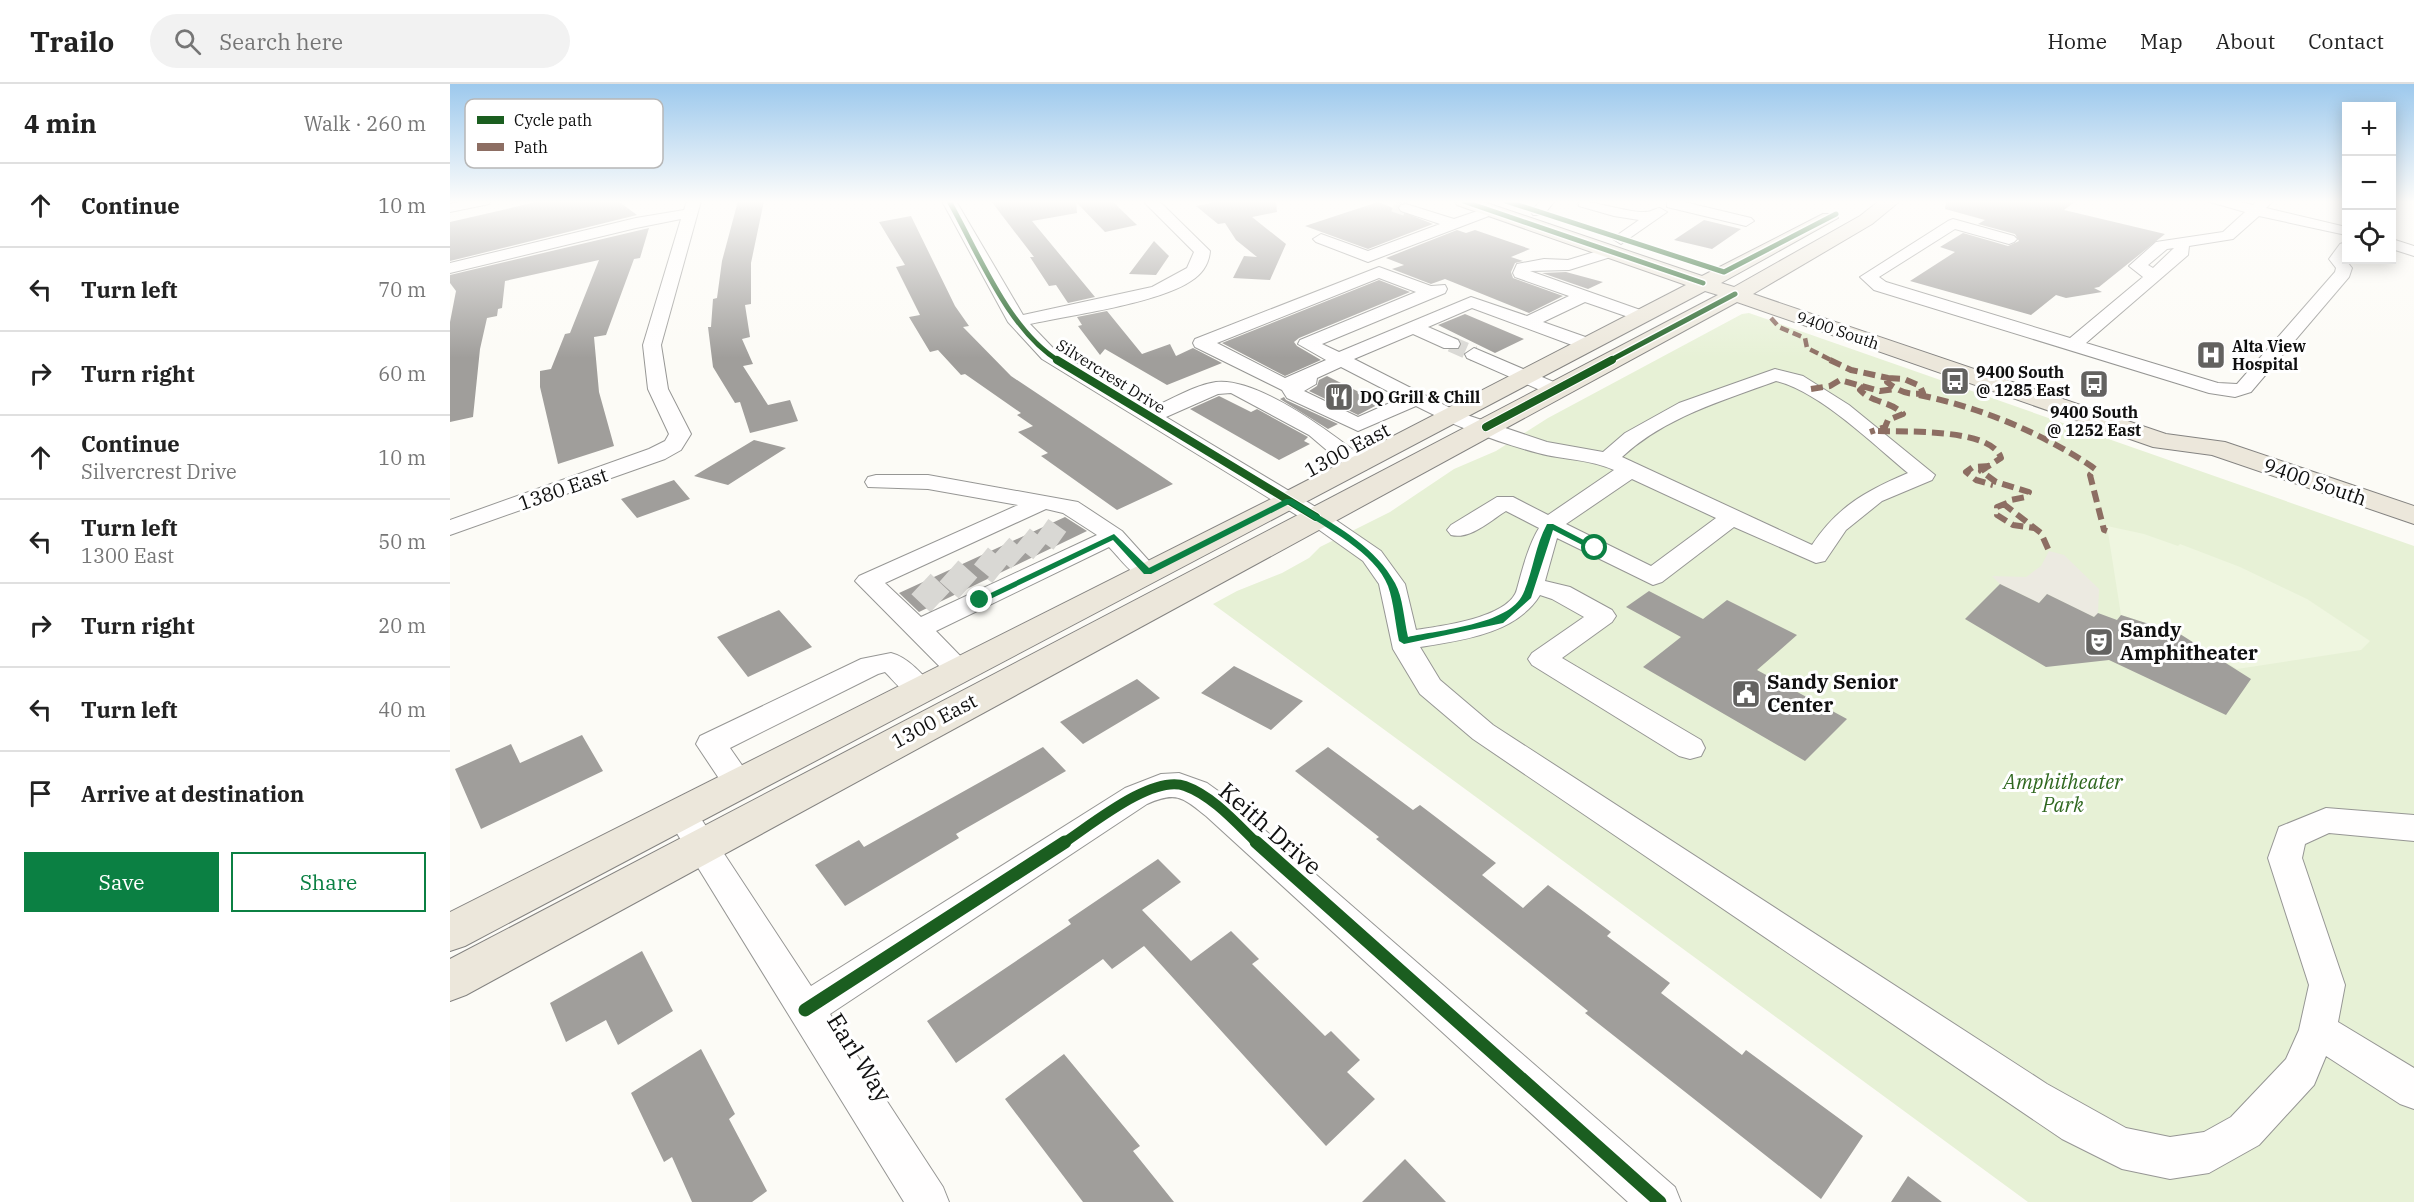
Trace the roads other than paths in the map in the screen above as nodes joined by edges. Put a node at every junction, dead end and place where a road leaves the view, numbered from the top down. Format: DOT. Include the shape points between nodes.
graph roads {
  1 [pos="513,253"];
  2 [pos="679,253"];
  3 [pos="978,253"];
  4 [pos="1202,253"];
  5 [pos="1358,253"];
  6 [pos="1378,253"];
  7 [pos="1597,253"];
  8 [pos="1640,253"];
  9 [pos="1760,253"];
  10 [pos="1809,253"];
  11 [pos="1906,253"];
  12 [pos="2181,253"];
  13 [pos="2341,253"];
  14 [pos="450,268"];
  15 [pos="1713,278"];
  16 [pos="1757,283"];
  17 [pos="1430,292"];
  18 [pos="1735,294"];
  19 [pos="1584,296"];
  20 [pos="1471,302"];
  21 [pos="1641,316"];
  22 [pos="1017,322"];
  23 [pos="1527,322"];
  24 [pos="1412,327"];
  25 [pos="1451,344"];
  26 [pos="1587,344"];
  27 [pos="2073,345"];
  28 [pos="1474,354"];
  29 [pos="1342,361"];
  30 [pos="1525,376"];
  31 [pos="1556,390"];
  32 [pos="1416,399"];
  33 [pos="1451,416"];
  34 [pos="1148,417"];
  35 [pos="1486,427"];
  36 [pos="2216,448"];
  37 [pos="1608,459"];
  38 [pos="1358,465"];
  39 [pos="1630,470"];
  40 [pos="876,482"];
  41 [pos="1302,509"];
  42 [pos="2414,515"];
  43 [pos="1732,517"];
  44 [pos="1002,520"];
  45 [pos="1550,526"];
  46 [pos="450,528"];
  47 [pos="1459,530"];
  48 [pos="1114,536"];
  49 [pos="929,553"];
  50 [pos="901,566"];
  51 [pos="949,571"];
  52 [pos="1147,572"];
  53 [pos="921,584"];
  54 [pos="1530,585"];
  55 [pos="919,629"];
  56 [pos="1404,641"];
  57 [pos="960,670"];
  58 [pos="920,690"];
  59 [pos="1690,748"];
  60 [pos="739,784"];
  61 [pos="2414,828"];
  62 [pos="691,830"];
  63 [pos="450,933"];
  64 [pos="450,981"];
  65 [pos="805,1010"];
  66 [pos="2318,1029"];
  67 [pos="2414,1090"];
  68 [pos="928,1202"];
  69 [pos="1659,1202"];
  1 -- 14 [label="street"];
  2 -- 46 [label="street, 1380 East" via="652,345 658,389 680,434 673,445 630,465"];
  3 -- 22 [label="street, Silvercrest Drive"];
  4 -- 22 [label="street" via="1197,268 1157,291"];
  5 -- 6 [label="street" via="1368,257"];
  7 -- 19 [label="street" via="1569,265 1523,267 1521,273"];
  8 -- 15 [label="main road, 9400 South"];
  9 -- 15 [label="main road, 1300 East"];
  10 -- 16 [label="main road, 1300 East"];
  11 -- 27 [label="street" via="1868,277 1880,286"];
  12 -- 27 [label="street"];
  13 -- 27 [label="street" via="2337,259 2343,273 2239,391 2216,388"];
  15 -- 16 [label="main road, 9400 South"];
  15 -- 18 [label="main road, 9400 South"];
  15 -- 21 [label="main road, 1300 East"];
  16 -- 18 [label="main road, 1300 East"];
  16 -- 36 [label="main road, 9400 South" via="2180,427"];
  17 -- 20 [label="street" via="1438,288"];
  17 -- 29 [label="street" via="1307,344"];
  17 -- 29 [label="street" via="1379,272 1202,343 1286,386"];
  18 -- 31 [label="main road, 1300 East"];
  18 -- 36 [label="main road, 9400 South" via="2162,441"];
  19 -- 21 [label="street"];
  19 -- 23 [label="street"];
  20 -- 23 [label="street"];
  20 -- 24 [label="street"];
  21 -- 26 [label="main road, 1300 East"];
  22 -- 34 [label="street, Silvercrest Drive" via="1049,355"];
  23 -- 26 [label="street"];
  24 -- 25 [label="street"];
  24 -- 29 [label="street"];
  26 -- 30 [label="main road, 1300 East"];
  28 -- 30 [label="street"];
  29 -- 32 [label="street"];
  29 -- 32 [label="street" via="1294,387 1294,394 1358,425"];
  30 -- 31 [label="street"];
  30 -- 33 [label="main road, 1300 East"];
  31 -- 35 [label="main road, 1300 East"];
  32 -- 33 [label="street"];
  33 -- 35 [label="street"];
  33 -- 38 [label="main road, 1300 East"];
  34 -- 38 [label="street" via="1215,388 1235,387 1316,431"];
  34 -- 41 [label="street, Silvercrest Drive"];
  35 -- 37 [label="street" via="1543,448"];
  35 -- 41 [label="main road, 1300 East"];
  36 -- 42 [label="main road, 9400 South"];
  37 -- 39 [label="street"];
  37 -- 43 [label="street" via="1632,437 1686,407 1774,375 1796,380 1842,409 1924,476 1874,496 1837,525 1816,556"];
  38 -- 41 [label="main road, 1300 East"];
  39 -- 43 [label="street"];
  39 -- 45 [label="street"];
  40 -- 44 [label="street" via="928,482"];
  41 -- 52 [label="main road, 1300 East"];
  41 -- 56 [label="street, Silvercrest Drive" via="1372,556 1392,584"];
  41 -- 62 [label="main road, 1300 East"];
  43 -- 45 [label="street" via="1653,577"];
  44 -- 44 [label="street" via="1012,542"];
  44 -- 48 [label="street" via="1070,507"];
  44 -- 49 [label="street"];
  45 -- 47 [label="street" via="1505,502"];
  45 -- 54 [label="street"];
  48 -- 52 [label="street"];
  48 -- 55 [label="street" via="1039,563 946,607"];
  49 -- 50 [label="street"];
  49 -- 51 [label="street"];
  50 -- 53 [label="street"];
  50 -- 55 [label="street" via="868,581"];
  52 -- 57 [label="main road, 1300 East"];
  54 -- 56 [label="street" via="1527,598 1500,620"];
  54 -- 59 [label="street" via="1561,593 1603,616 1542,659"];
  55 -- 57 [label="street"];
  56 -- 66 [label="street, Silvercrest Drive" via="1430,687 1483,732 2033,1098 2122,1148 2170,1158 2209,1152 2245,1131 2300,1072"];
  57 -- 58 [label="main road, 1300 East"];
  58 -- 60 [label="main road, 1300 East"];
  58 -- 60 [label="street" via="891,662 870,666 711,744"];
  60 -- 62 [label="main road, 1300 East"];
  61 -- 66 [label="street, Silvercrest Drive" via="2326,820 2290,836 2285,858 2327,985"];
  62 -- 63 [label="main road, 1300 East"];
  62 -- 64 [label="main road, 1300 East"];
  62 -- 65 [label="street, Earl Way"];
  65 -- 68 [label="street, Earl Way"];
  65 -- 69 [label="street, Keith Drive" via="1136,796 1173,782 1190,787 1217,807"];
  66 -- 67 [label="street"];
}
